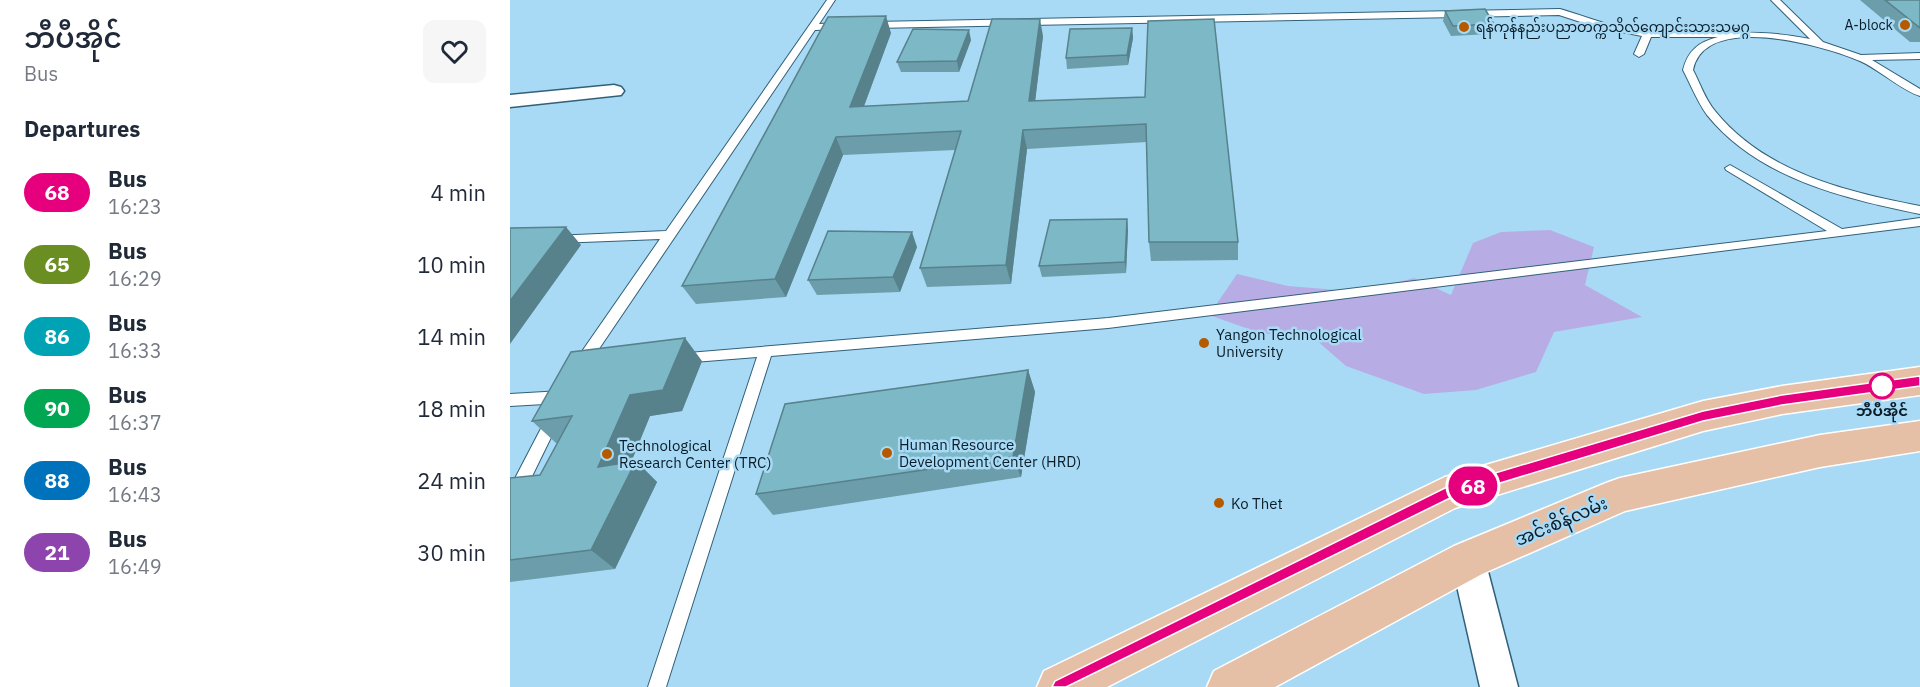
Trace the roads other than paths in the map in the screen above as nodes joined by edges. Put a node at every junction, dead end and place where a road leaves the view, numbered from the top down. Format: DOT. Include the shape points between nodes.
graph roads {
  1 [pos="831,0"];
  2 [pos="1775,0"];
  3 [pos="850,26"];
  4 [pos="862,26"];
  5 [pos="814,27"];
  6 [pos="1648,34"];
  7 [pos="1743,34"];
  8 [pos="1820,45"];
  9 [pos="1639,54"];
  10 [pos="1920,56"];
  11 [pos="1859,57"];
  12 [pos="614,91"];
  13 [pos="1920,93"];
  14 [pos="510,101"];
  15 [pos="1730,168"];
  16 [pos="1920,210"];
  17 [pos="1920,222"];
  18 [pos="1840,234"];
  19 [pos="671,235"];
  20 [pos="544,239"];
  21 [pos="766,351"];
  22 [pos="673,358"];
  23 [pos="576,378"];
  24 [pos="1920,381"];
  25 [pos="510,400"];
  26 [pos="1920,436"];
  27 [pos="510,504"];
  28 [pos="1468,560"];
  29 [pos="657,687"];
  30 [pos="1060,687"];
  31 [pos="1230,687"];
  32 [pos="1499,687"];
  1 -- 5 [label="lane"];
  2 -- 8 [label="lane"];
  3 -- 5 [label="lane"];
  4 -- 6 [label="lane" via="1560,12 1599,26"];
  5 -- 19 [label="lane"];
  6 -- 7 [label="lane"];
  6 -- 9 [label="lane"];
  7 -- 8 [label="lane" via="1779,36"];
  7 -- 16 [label="lane" via="1710,42 1693,54 1688,70 1712,114 1752,151 1813,184 1865,200"];
  8 -- 11 [label="lane"];
  10 -- 11 [label="lane"];
  11 -- 13 [label="lane"];
  12 -- 14 [label="street"];
  15 -- 18 [label="lane"];
  17 -- 18 [label="lane"];
  18 -- 21 [label="lane" via="1108,323"];
  19 -- 20 [label="lane"];
  19 -- 23 [label="lane"];
  21 -- 22 [label="lane"];
  21 -- 29 [label="lane"];
  23 -- 25 [label="lane"];
  23 -- 27 [label="lane"];
  24 -- 30 [label="main road" via="1782,400 1703,416 1445,494"];
  26 -- 28 [label="main road, အင်းစိန်လမ်း" via="1820,451 1620,495"];
  28 -- 31 [label="main road, အင်းစိန်လမ်း"];
  28 -- 32 [label="street"];
}
